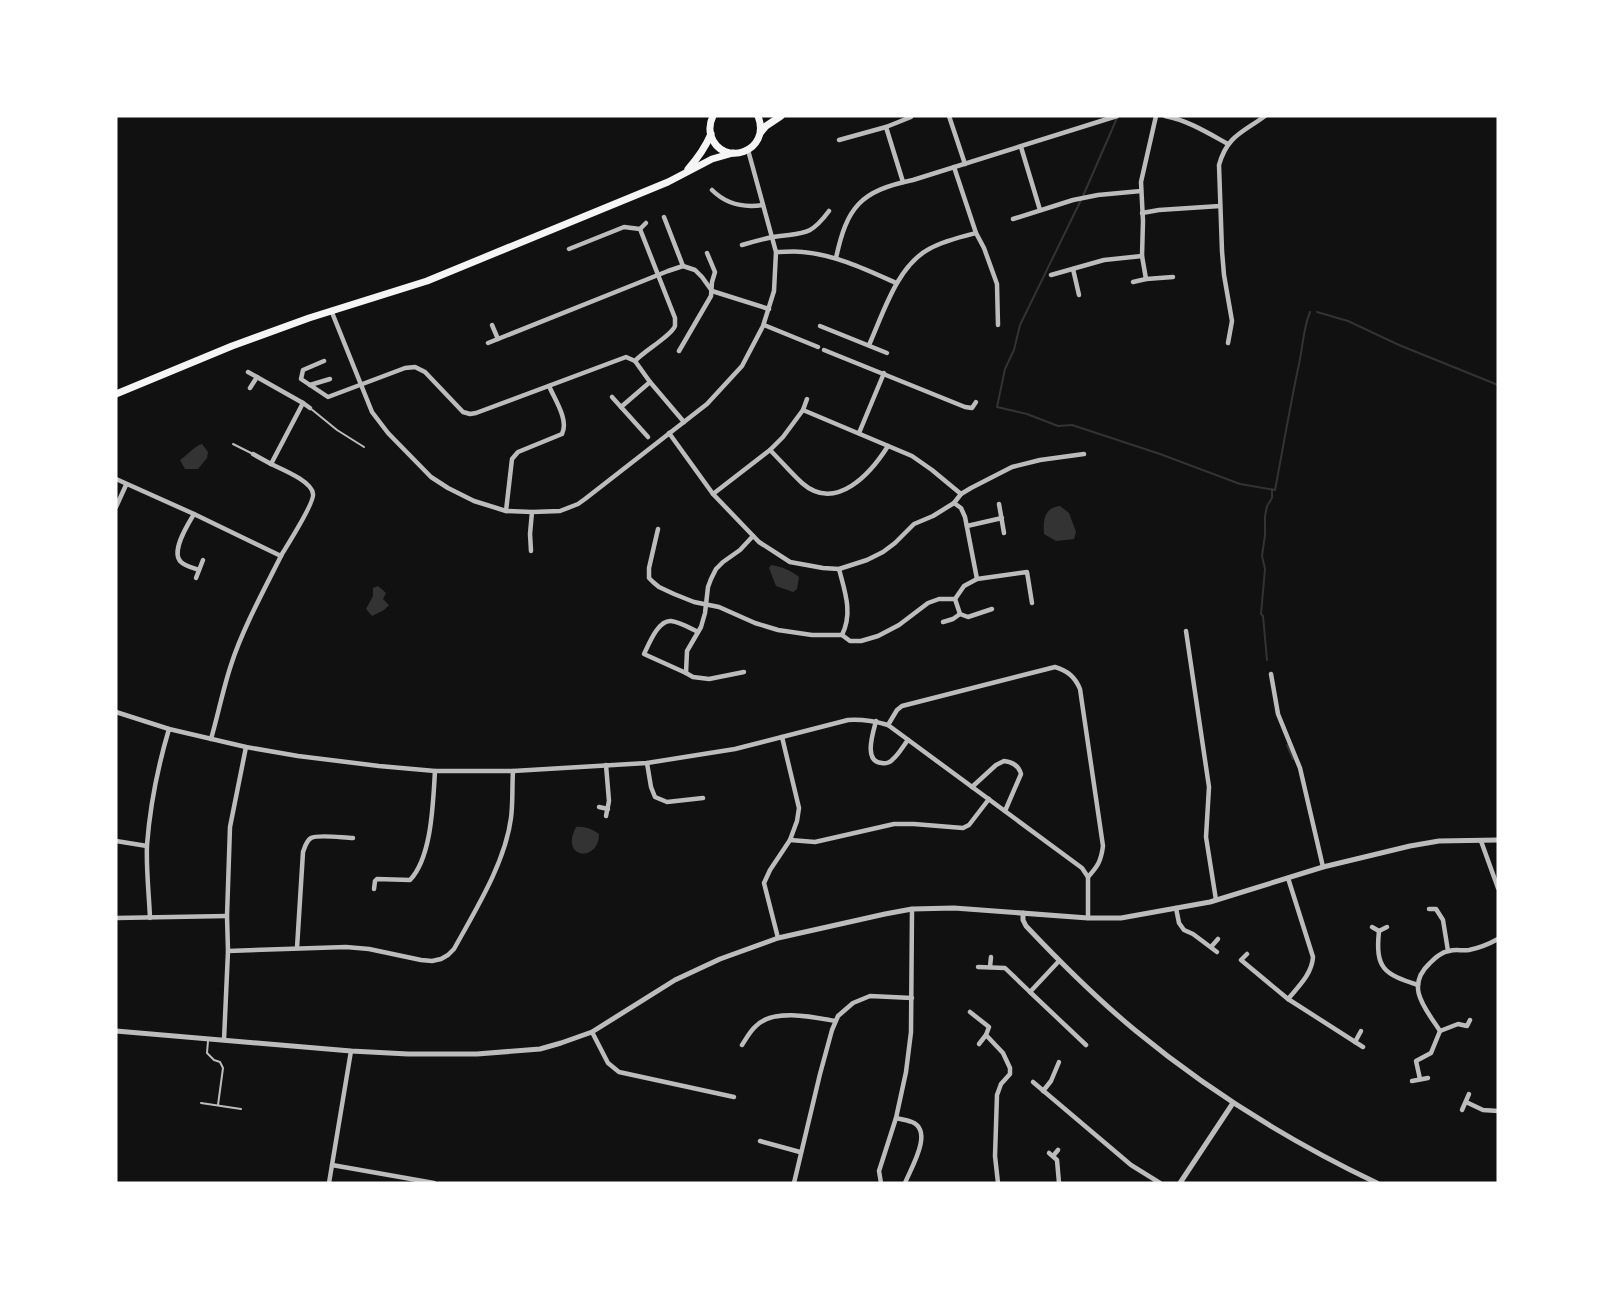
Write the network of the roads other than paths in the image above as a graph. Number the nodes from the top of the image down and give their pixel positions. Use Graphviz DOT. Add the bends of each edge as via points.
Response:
graph roads {
  1 [pos="713,116"];
  2 [pos="758,116"];
  3 [pos="781,116"];
  4 [pos="949,116"];
  5 [pos="1097,116"];
  6 [pos="1117,116"];
  7 [pos="1156,116"];
  8 [pos="1165,116"];
  9 [pos="1265,116"];
  10 [pos="911,117"];
  11 [pos="1173,117"];
  12 [pos="1099,122"];
  13 [pos="886,127"];
  14 [pos="761,132"];
  15 [pos="711,134"];
  16 [pos="839,140"];
  17 [pos="1228,144"];
  18 [pos="1021,146"];
  19 [pos="748,150"];
  20 [pos="734,154"];
  21 [pos="965,164"];
  22 [pos="954,167"];
  23 [pos="682,174"];
  24 [pos="902,182"];
  25 [pos="712,190"];
  26 [pos="1141,191"];
  27 [pos="763,205"];
  28 [pos="1220,206"];
  29 [pos="1040,210"];
  30 [pos="829,211"];
  31 [pos="1142,213"];
  32 [pos="664,217"];
  33 [pos="1013,219"];
  34 [pos="646,223"];
  35 [pos="640,229"];
  36 [pos="976,233"];
  37 [pos="773,237"];
  38 [pos="742,245"];
  39 [pos="569,249"];
  40 [pos="776,252"];
  41 [pos="708,253"];
  42 [pos="1142,256"];
  43 [pos="836,258"];
  44 [pos="683,266"];
  45 [pos="1072,269"];
  46 [pos="659,274"];
  47 [pos="1051,275"];
  48 [pos="1174,277"];
  49 [pos="1146,279"];
  50 [pos="1133,282"];
  51 [pos="896,283"];
  52 [pos="712,291"];
  53 [pos="1079,294"];
  54 [pos="769,308"];
  55 [pos="332,310"];
  56 [pos="492,325"];
  57 [pos="764,325"];
  58 [pos="998,325"];
  59 [pos="820,326"];
  60 [pos="498,339"];
  61 [pos="488,343"];
  62 [pos="1228,343"];
  63 [pos="869,345"];
  64 [pos="818,347"];
  65 [pos="824,350"];
  66 [pos="679,351"];
  67 [pos="887,352"];
  68 [pos="324,361"];
  69 [pos="635,361"];
  70 [pos="248,372"];
  71 [pos="884,374"];
  72 [pos="257,377"];
  73 [pos="330,379"];
  74 [pos="650,382"];
  75 [pos="362,384"];
  76 [pos="310,385"];
  77 [pos="549,386"];
  78 [pos="250,388"];
  79 [pos="116,394"];
  80 [pos="612,397"];
  81 [pos="807,399"];
  82 [pos="976,402"];
  83 [pos="303,403"];
  84 [pos="621,407"];
  85 [pos="310,408"];
  86 [pos="803,410"];
  87 [pos="684,422"];
  88 [pos="859,433"];
  89 [pos="669,434"];
  90 [pos="648,436"];
  91 [pos="233,444"];
  92 [pos="888,446"];
  93 [pos="364,447"];
  94 [pos="770,450"];
  95 [pos="253,454"];
  96 [pos="1084,454"];
  97 [pos="271,464"];
  98 [pos="116,480"];
  99 [pos="126,485"];
  100 [pos="712,494"];
  101 [pos="961,494"];
  102 [pos="954,503"];
  103 [pos="999,504"];
  104 [pos="116,507"];
  105 [pos="506,510"];
  106 [pos="532,512"];
  107 [pos="194,514"];
  108 [pos="1002,518"];
  109 [pos="967,526"];
  110 [pos="658,529"];
  111 [pos="1004,533"];
  112 [pos="753,536"];
  113 [pos="531,551"];
  114 [pos="282,556"];
  115 [pos="203,560"];
  116 [pos="840,569"];
  117 [pos="199,570"];
  118 [pos="196,578"];
  119 [pos="977,579"];
  120 [pos="956,599"];
  121 [pos="706,603"];
  122 [pos="1032,603"];
  123 [pos="992,609"];
  124 [pos="960,614"];
  125 [pos="943,622"];
  126 [pos="1186,631"];
  127 [pos="698,632"];
  128 [pos="842,636"];
  129 [pos="686,672"];
  130 [pos="744,672"];
  131 [pos="1272,674"];
  132 [pos="116,712"];
  133 [pos="876,722"];
  134 [pos="888,725"];
  135 [pos="169,729"];
  136 [pos="782,737"];
  137 [pos="211,739"];
  138 [pos="908,740"];
  139 [pos="246,747"];
  140 [pos="647,763"];
  141 [pos="606,765"];
  142 [pos="435,771"];
  143 [pos="513,771"];
  144 [pos="972,787"];
  145 [pos="703,798"];
  146 [pos="989,799"];
  147 [pos="599,807"];
  148 [pos="608,809"];
  149 [pos="1005,811"];
  150 [pos="606,816"];
  151 [pos="353,838"];
  152 [pos="790,840"];
  153 [pos="1498,840"];
  154 [pos="116,841"];
  155 [pos="1481,841"];
  156 [pos="147,846"];
  157 [pos="1323,867"];
  158 [pos="1088,877"];
  159 [pos="1288,878"];
  160 [pos="374,888"];
  161 [pos="1498,888"];
  162 [pos="1216,900"];
  163 [pos="1440,904"];
  164 [pos="1176,908"];
  165 [pos="912,909"];
  166 [pos="1429,909"];
  167 [pos="1436,909"];
  168 [pos="1023,914"];
  169 [pos="227,916"];
  170 [pos="116,918"];
  171 [pos="150,918"];
  172 [pos="1088,918"];
  173 [pos="1372,927"];
  174 [pos="1387,927"];
  175 [pos="1379,931"];
  176 [pos="778,938"];
  177 [pos="1218,939"];
  178 [pos="1498,940"];
  179 [pos="1211,947"];
  180 [pos="297,948"];
  181 [pos="228,951"];
  182 [pos="1448,951"];
  183 [pos="1217,952"];
  184 [pos="1246,954"];
  185 [pos="991,956"];
  186 [pos="1059,961"];
  187 [pos="978,967"];
  188 [pos="990,967"];
  189 [pos="1418,985"];
  190 [pos="1030,992"];
  191 [pos="912,998"];
  192 [pos="1288,999"];
  193 [pos="970,1012"];
  194 [pos="1470,1020"];
  195 [pos="835,1021"];
  196 [pos="1467,1026"];
  197 [pos="116,1031"];
  198 [pos="1361,1031"];
  199 [pos="1440,1031"];
  200 [pos="592,1032"];
  201 [pos="1466,1034"];
  202 [pos="986,1035"];
  203 [pos="208,1039"];
  204 [pos="224,1040"];
  205 [pos="1355,1042"];
  206 [pos="978,1044"];
  207 [pos="742,1045"];
  208 [pos="1086,1045"];
  209 [pos="1363,1047"];
  210 [pos="351,1051"];
  211 [pos="1059,1062"];
  212 [pos="1428,1078"];
  213 [pos="1420,1079"];
  214 [pos="1412,1081"];
  215 [pos="1033,1082"];
  216 [pos="1043,1091"];
  217 [pos="1469,1094"];
  218 [pos="734,1097"];
  219 [pos="1466,1102"];
  220 [pos="201,1104"];
  221 [pos="1233,1104"];
  222 [pos="218,1105"];
  223 [pos="241,1108"];
  224 [pos="1462,1110"];
  225 [pos="1498,1111"];
  226 [pos="896,1118"];
  227 [pos="760,1141"];
  228 [pos="1058,1150"];
  229 [pos="800,1152"];
  230 [pos="332,1166"];
  231 [pos="328,1183"];
  232 [pos="434,1183"];
  233 [pos="794,1183"];
  234 [pos="881,1183"];
  235 [pos="905,1183"];
  236 [pos="998,1183"];
  237 [pos="1059,1183"];
  238 [pos="1160,1183"];
  239 [pos="1180,1183"];
  240 [pos="1377,1183"];
  1 -- 15 [label="highway"];
  2 -- 14 [label="highway"];
  3 -- 14 [label="highway"];
  4 -- 21 [label="street"];
  5 -- 12 [label="street"];
  6 -- 12 [label="street"];
  7 -- 26 [label="street"];
  8 -- 11 [label="street"];
  9 -- 17 [label="street"];
  10 -- 13 [label="street"];
  11 -- 17 [label="street"];
  12 -- 18 [label="street"];
  13 -- 16 [label="street"];
  13 -- 24 [label="street"];
  14 -- 19 [label="highway" via="754,146"];
  15 -- 20 [label="highway" via="719,147"];
  15 -- 23 [label="highway" via="704,150"];
  17 -- 28 [label="street" via="1219,165"];
  18 -- 21 [label="street"];
  18 -- 29 [label="street"];
  19 -- 20 [label="highway"];
  19 -- 27 [label="street"];
  20 -- 23 [label="highway" via="712,159"];
  21 -- 22 [label="street"];
  22 -- 24 [label="street"];
  22 -- 36 [label="street"];
  23 -- 55 [label="highway" via="427,281"];
  24 -- 43 [label="street" via="869,194 860,202 845,225"];
  25 -- 27 [label="street" via="734,204"];
  26 -- 29 [label="street" via="1098,195"];
  26 -- 31 [label="street"];
  27 -- 37 [label="street"];
  28 -- 31 [label="street"];
  28 -- 62 [label="street" via="1224,276 1232,321"];
  29 -- 33 [label="street"];
  30 -- 37 [label="street" via="810,231"];
  31 -- 42 [label="street"];
  32 -- 44 [label="street"];
  34 -- 35 [label="street"];
  35 -- 39 [label="street" via="624,227"];
  35 -- 46 [label="street"];
  36 -- 51 [label="street" via="928,249"];
  36 -- 58 [label="street" via="997,284"];
  37 -- 38 [label="street"];
  37 -- 40 [label="street"];
  40 -- 43 [label="street" via="804,252"];
  40 -- 54 [label="street" via="774,291"];
  41 -- 52 [label="street" via="716,272"];
  42 -- 45 [label="street" via="1104,260"];
  42 -- 49 [label="street"];
  43 -- 51 [label="street"];
  44 -- 46 [label="street"];
  44 -- 52 [label="street" via="695,270"];
  45 -- 47 [label="street"];
  45 -- 53 [label="street"];
  46 -- 60 [label="street"];
  46 -- 69 [label="street" via="675,325 670,333"];
  48 -- 49 [label="street"];
  49 -- 50 [label="street"];
  51 -- 63 [label="street"];
  52 -- 54 [label="street"];
  52 -- 66 [label="street"];
  54 -- 57 [label="street"];
  55 -- 75 [label="street"];
  55 -- 79 [label="highway" via="232,346"];
  56 -- 60 [label="street"];
  57 -- 64 [label="street"];
  57 -- 87 [label="street" via="742,366 707,404"];
  59 -- 63 [label="street"];
  60 -- 61 [label="street"];
  63 -- 67 [label="street"];
  65 -- 71 [label="street"];
  68 -- 76 [label="street" via="303,370 300,379"];
  69 -- 74 [label="street"];
  69 -- 77 [label="street" via="621,358"];
  70 -- 72 [label="street"];
  71 -- 82 [label="street" via="965,407 972,408"];
  71 -- 88 [label="street"];
  72 -- 78 [label="street"];
  72 -- 83 [label="street"];
  73 -- 76 [label="street"];
  74 -- 84 [label="street"];
  74 -- 87 [label="street"];
  75 -- 76 [label="street" via="328,397"];
  75 -- 77 [label="street" via="415,367 425,372 463,412 470,414"];
  75 -- 105 [label="street" via="372,412 431,477 474,501"];
  77 -- 105 [label="street" via="565,428 562,434 518,452 512,459"];
  80 -- 84 [label="street"];
  81 -- 86 [label="street"];
  83 -- 85 [label="street"];
  83 -- 97 [label="street"];
  84 -- 90 [label="street"];
  85 -- 93 [label="lane"];
  86 -- 88 [label="street"];
  86 -- 94 [label="street"];
  87 -- 89 [label="street"];
  88 -- 92 [label="street"];
  89 -- 100 [label="street"];
  89 -- 106 [label="street" via="578,504 560,511"];
  91 -- 95 [label="lane"];
  92 -- 94 [label="street" via="860,480 844,492 831,493 812,490 803,484"];
  92 -- 101 [label="street" via="912,456"];
  94 -- 100 [label="street"];
  95 -- 97 [label="street"];
  96 -- 101 [label="street" via="1012,467"];
  97 -- 114 [label="street" via="302,480 314,496"];
  98 -- 99 [label="street"];
  99 -- 104 [label="street"];
  99 -- 107 [label="street"];
  100 -- 112 [label="street"];
  101 -- 102 [label="street"];
  102 -- 109 [label="street" via="961,508"];
  102 -- 116 [label="street" via="914,524 883,552"];
  103 -- 108 [label="street"];
  105 -- 106 [label="street"];
  106 -- 113 [label="street"];
  107 -- 114 [label="street"];
  107 -- 117 [label="street" via="177,548 177,557"];
  108 -- 109 [label="street"];
  108 -- 111 [label="street"];
  109 -- 119 [label="street"];
  110 -- 121 [label="street" via="649,578 658,587 694,602"];
  112 -- 116 [label="street" via="790,562"];
  112 -- 121 [label="street" via="716,569"];
  114 -- 137 [label="street" via="237,648"];
  115 -- 117 [label="street"];
  116 -- 128 [label="street" via="848,614"];
  117 -- 118 [label="street"];
  119 -- 120 [label="street" via="964,586"];
  119 -- 122 [label="street" via="1027,572"];
  120 -- 124 [label="street"];
  120 -- 128 [label="street" via="928,603 878,636 861,641 850,641"];
  121 -- 127 [label="street"];
  121 -- 128 [label="street" via="778,630"];
  123 -- 124 [label="street" via="968,617"];
  124 -- 125 [label="street"];
  126 -- 162 [label="street" via="1209,787 1206,837"];
  127 -- 129 [label="street" via="688,652"];
  127 -- 129 [label="street" via="666,621 660,625 644,654"];
  129 -- 130 [label="street" via="694,677 709,678"];
  131 -- 157 [label="street" via="1278,714 1300,768"];
  132 -- 135 [label="street"];
  133 -- 134 [label="street"];
  133 -- 136 [label="street" via="848,720"];
  133 -- 138 [label="street" via="871,751 877,762 884,764 893,760"];
  134 -- 138 [label="street"];
  134 -- 158 [label="street" via="902,706 1055,667 1071,674 1080,689 1103,846 1101,859"];
  135 -- 137 [label="street"];
  135 -- 156 [label="street" via="159,767"];
  136 -- 140 [label="street" via="735,749"];
  136 -- 152 [label="street" via="799,808"];
  137 -- 139 [label="street"];
  138 -- 144 [label="street"];
  139 -- 142 [label="street"];
  139 -- 169 [label="street" via="230,827"];
  140 -- 141 [label="street"];
  140 -- 145 [label="street" via="655,797 667,802"];
  141 -- 143 [label="street"];
  141 -- 148 [label="street"];
  142 -- 143 [label="street"];
  142 -- 160 [label="street" via="431,822 416,873 410,880 377,879"];
  143 -- 180 [label="street" via="512,816 497,865 448,955 441,959 421,960 369,949"];
  144 -- 146 [label="street"];
  144 -- 149 [label="street" via="996,765 1004,761 1014,764 1021,774"];
  146 -- 149 [label="street"];
  146 -- 152 [label="street" via="963,828 894,824 815,842"];
  147 -- 148 [label="street"];
  148 -- 150 [label="street"];
  149 -- 158 [label="street" via="1082,868"];
  151 -- 180 [label="street" via="316,836 305,846"];
  152 -- 176 [label="street" via="764,883"];
  153 -- 155 [label="street"];
  154 -- 156 [label="street"];
  155 -- 157 [label="street" via="1439,841"];
  155 -- 161 [label="street"];
  156 -- 171 [label="street"];
  157 -- 159 [label="street"];
  158 -- 172 [label="street"];
  159 -- 162 [label="street"];
  159 -- 192 [label="street" via="1312,964"];
  162 -- 164 [label="street"];
  163 -- 167 [label="street"];
  164 -- 172 [label="street" via="1120,918"];
  164 -- 179 [label="street" via="1184,930"];
  165 -- 168 [label="street" via="954,908"];
  165 -- 176 [label="street"];
  165 -- 191 [label="street"];
  166 -- 167 [label="street"];
  167 -- 182 [label="street" via="1443,920"];
  168 -- 172 [label="street"];
  168 -- 186 [label="street" via="1026,926"];
  169 -- 171 [label="street"];
  169 -- 181 [label="street"];
  170 -- 171 [label="street"];
  173 -- 175 [label="street"];
  174 -- 175 [label="street"];
  175 -- 189 [label="street" via="1381,965 1396,978"];
  176 -- 200 [label="street" via="675,980"];
  177 -- 179 [label="street"];
  178 -- 182 [label="street" via="1469,950"];
  179 -- 183 [label="street"];
  180 -- 181 [label="street"];
  181 -- 204 [label="street"];
  182 -- 189 [label="street" via="1427,966"];
  184 -- 192 [label="street" via="1240,960"];
  185 -- 188 [label="street"];
  186 -- 190 [label="street"];
  186 -- 221 [label="street" via="1136,1031"];
  187 -- 188 [label="street"];
  188 -- 190 [label="street" via="1005,968"];
  189 -- 199 [label="street" via="1421,1002"];
  190 -- 208 [label="street"];
  191 -- 195 [label="street" via="870,996 846,1009"];
  191 -- 226 [label="street" via="906,1072"];
  192 -- 205 [label="street"];
  193 -- 202 [label="street" via="989,1027"];
  194 -- 196 [label="street"];
  195 -- 207 [label="street" via="804,1015 765,1019"];
  195 -- 229 [label="street"];
  196 -- 199 [label="street" via="1458,1024"];
  196 -- 201 [label="street"];
  197 -- 203 [label="street"];
  198 -- 205 [label="street"];
  199 -- 213 [label="street" via="1431,1053 1414,1061"];
  200 -- 210 [label="street" via="562,1043 519,1052 408,1054"];
  200 -- 218 [label="street" via="608,1063 619,1072"];
  202 -- 206 [label="street"];
  202 -- 236 [label="street" via="1003,1053 1010,1068 1010,1074 997,1095 995,1156"];
  203 -- 204 [label="street"];
  203 -- 222 [label="lane" via="207,1053 223,1068"];
  204 -- 210 [label="street"];
  205 -- 209 [label="street"];
  210 -- 230 [label="street"];
  211 -- 216 [label="street"];
  212 -- 213 [label="street"];
  213 -- 214 [label="street"];
  215 -- 216 [label="street"];
  216 -- 238 [label="street" via="1131,1164"];
  217 -- 219 [label="street"];
  219 -- 224 [label="street"];
  219 -- 225 [label="street" via="1483,1110"];
  220 -- 222 [label="lane"];
  221 -- 239 [label="street"];
  221 -- 240 [label="street"];
  222 -- 223 [label="lane"];
  226 -- 234 [label="street" via="879,1171"];
  226 -- 235 [label="street" via="912,1122 922,1134 922,1142"];
  227 -- 229 [label="street"];
  228 -- 237 [label="street" via="1051,1155 1057,1160"];
  229 -- 233 [label="street"];
  230 -- 231 [label="street"];
  230 -- 232 [label="street"];
}
